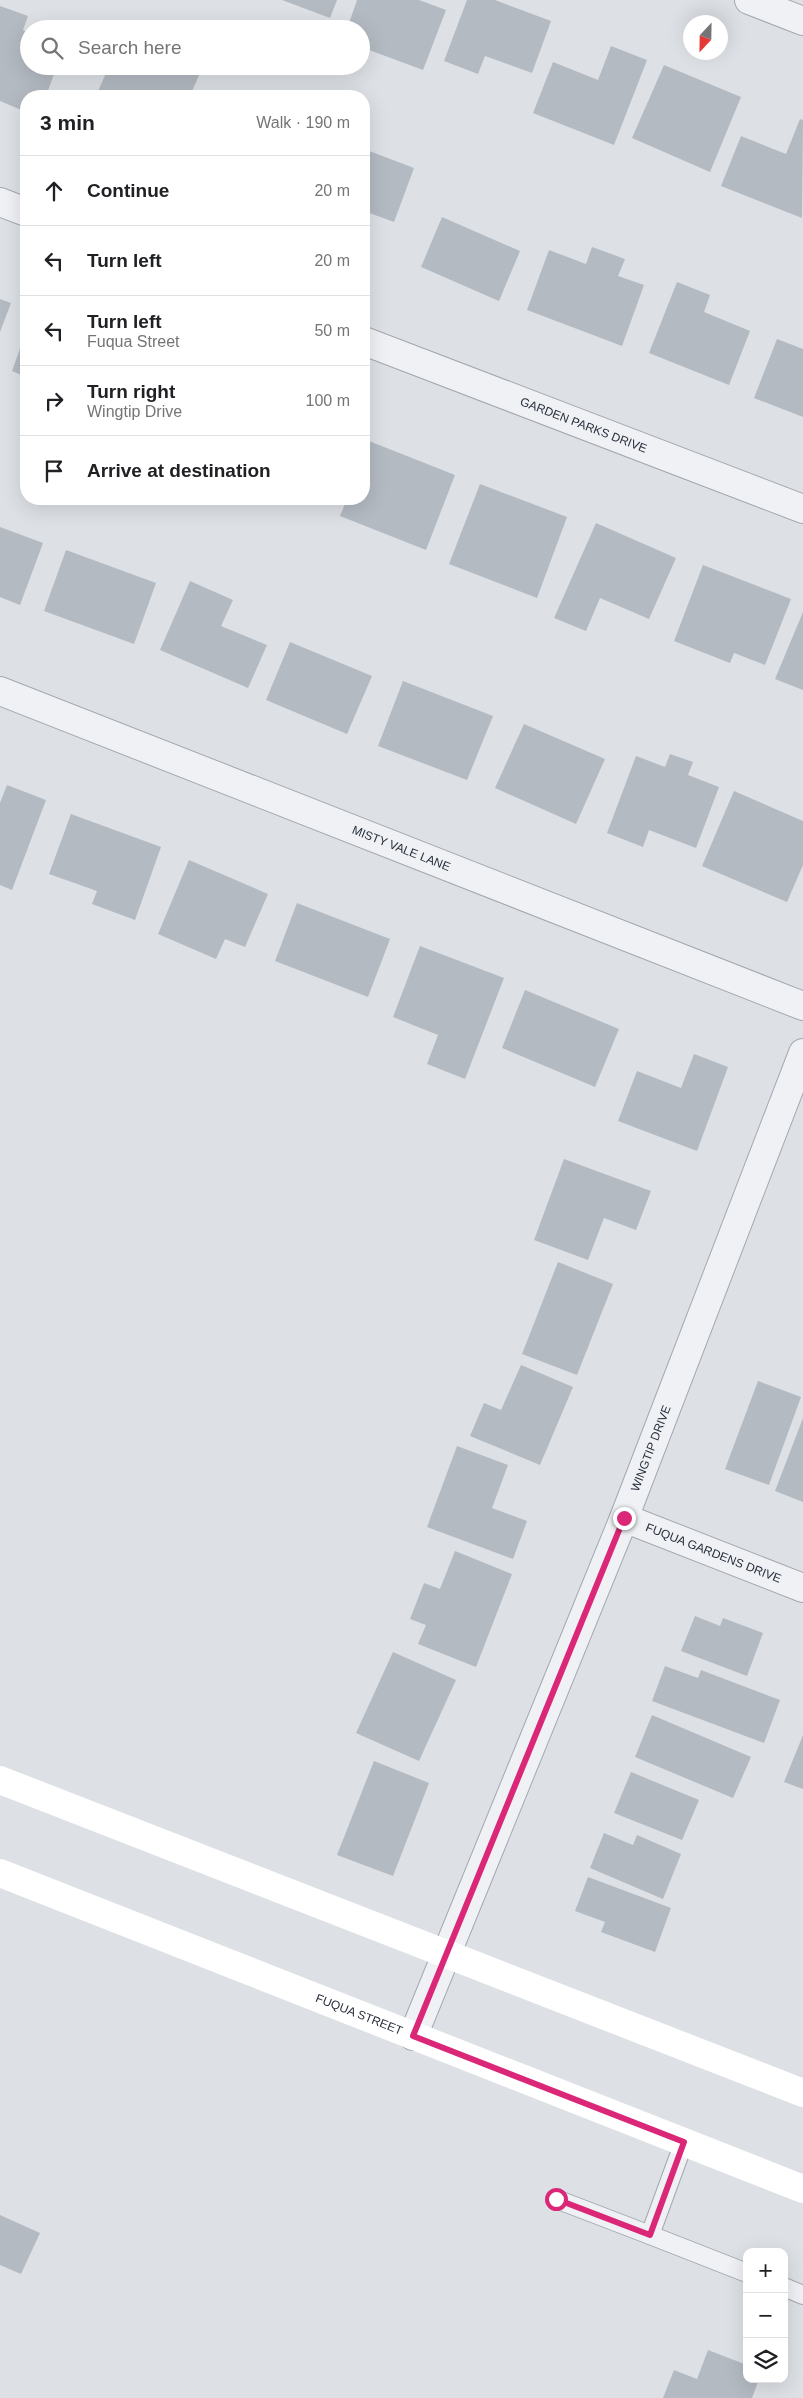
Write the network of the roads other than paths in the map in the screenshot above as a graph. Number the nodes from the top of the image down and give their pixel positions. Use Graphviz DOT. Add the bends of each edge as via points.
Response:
graph roads {
  1 [pos="749,0"];
  2 [pos="803,21"];
  3 [pos="0,202"];
  4 [pos="20,210"];
  5 [pos="370,343"];
  6 [pos="803,509"];
  7 [pos="0,692"];
  8 [pos="803,1006"];
  9 [pos="803,1053"];
  10 [pos="624,1518"];
  11 [pos="803,1588"];
  12 [pos="0,1780"];
  13 [pos="0,1873"];
  14 [pos="446,1954"];
  15 [pos="413,2036"];
  16 [pos="803,2093"];
  17 [pos="684,2142"];
  18 [pos="803,2189"];
  19 [pos="556,2199"];
  20 [pos="650,2235"];
  21 [pos="743,2271"];
  22 [pos="788,2289"];
  23 [pos="803,2295"];
  1 -- 2 [label="street"];
  3 -- 4 [label="street"];
  5 -- 6 [label="street, GARDEN PARKS DRIVE"];
  7 -- 8 [label="street, MISTY VALE LANE"];
  9 -- 10 [label="street, WINGTIP DRIVE"];
  10 -- 11 [label="street, FUQUA GARDENS DRIVE"];
  10 -- 14 [label="street, WINGTIP DRIVE"];
  12 -- 14 [label="main road"];
  13 -- 15 [label="main road, FUQUA STREET"];
  14 -- 15 [label="street, WINGTIP DRIVE"];
  14 -- 16 [label="main road"];
  15 -- 17 [label="main road, FUQUA STREET"];
  17 -- 18 [label="main road, FUQUA STREET"];
  17 -- 20 [label="lane"];
  19 -- 20 [label="lane"];
  20 -- 21 [label="lane"];
  22 -- 23 [label="lane"];
}
